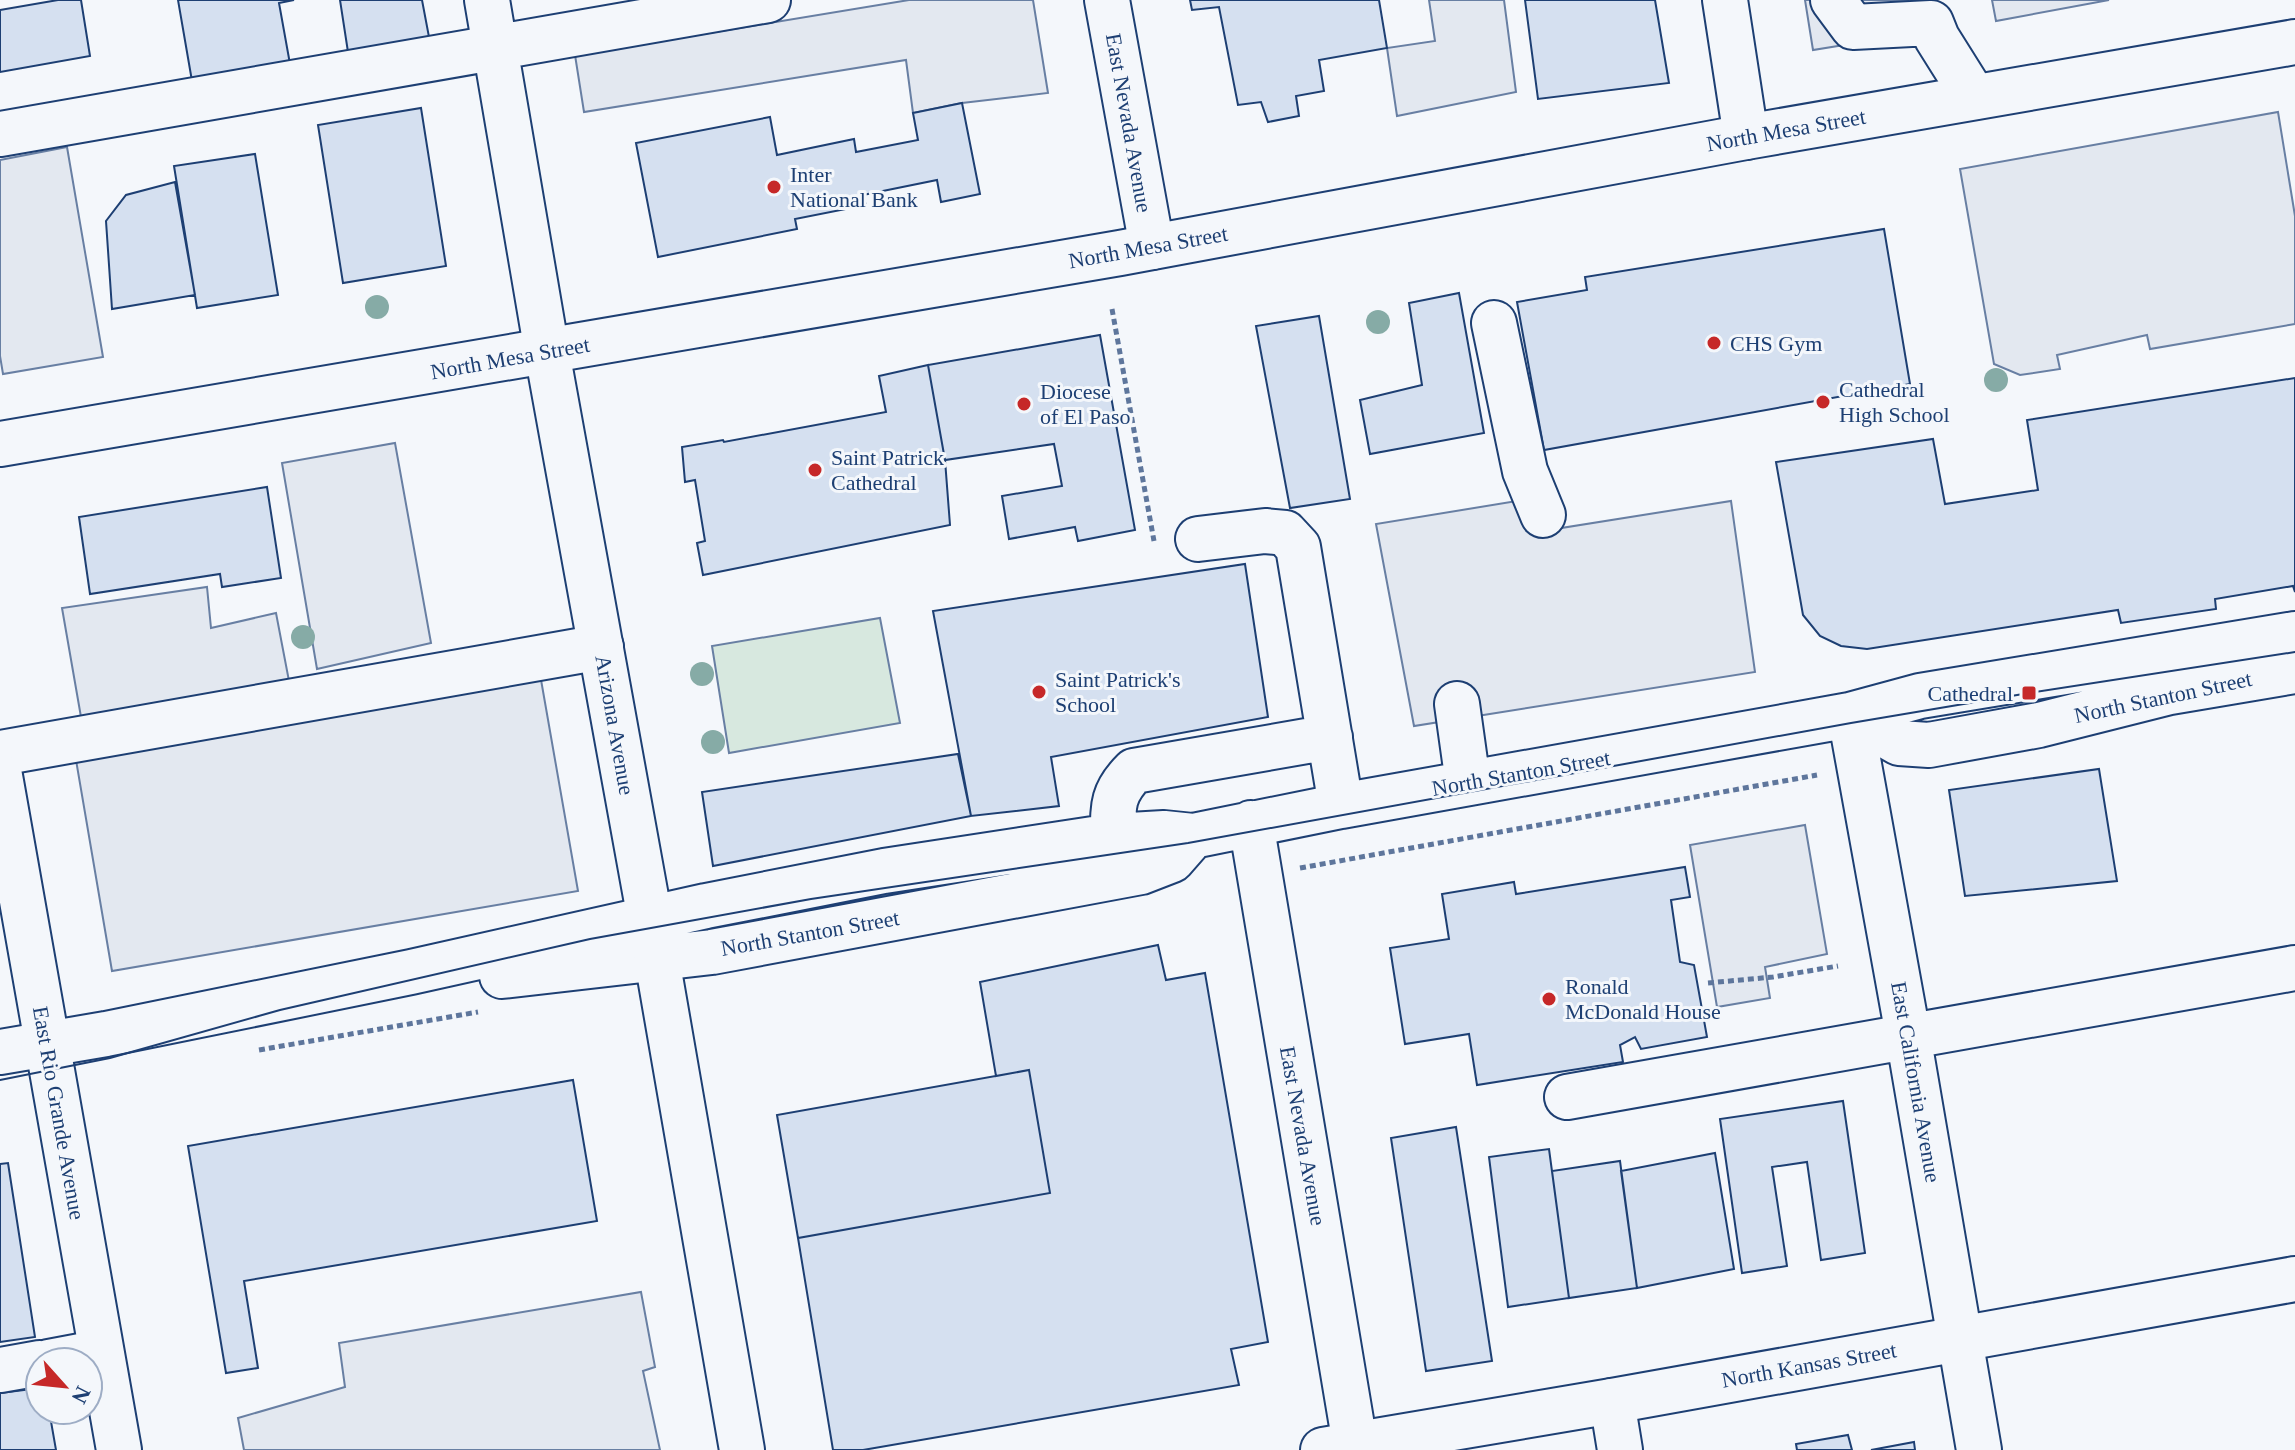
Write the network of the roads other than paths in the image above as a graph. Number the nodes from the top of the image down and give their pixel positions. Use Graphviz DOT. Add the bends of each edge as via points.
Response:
graph roads {
  1 [pos="487,0"];
  2 [pos="768,0"];
  3 [pos="1107,0"];
  4 [pos="1725,0"];
  5 [pos="1833,0"];
  6 [pos="2295,42"];
  7 [pos="495,46"];
  8 [pos="1974,97"];
  9 [pos="0,134"];
  10 [pos="1746,137"];
  11 [pos="1152,247"];
  12 [pos="1494,323"];
  13 [pos="547,352"];
  14 [pos="0,444"];
  15 [pos="1543,515"];
  16 [pos="1198,539"];
  17 [pos="2295,634"];
  18 [pos="601,647"];
  19 [pos="2295,671"];
  20 [pos="1457,704"];
  21 [pos="1850,715"];
  22 [pos="1330,737"];
  23 [pos="0,753"];
  24 [pos="0,776"];
  25 [pos="1468,783"];
  26 [pos="1341,806"];
  27 [pos="1251,823"];
  28 [pos="1113,836"];
  29 [pos="1193,836"];
  30 [pos="653,939"];
  31 [pos="2295,968"];
  32 [pos="1908,1035"];
  33 [pos="48,1043"];
  34 [pos="0,1052"];
  35 [pos="1567,1097"];
  36 [pos="2295,1279"];
  37 [pos="1960,1338"];
  38 [pos="100,1346"];
  39 [pos="24,1366"];
  40 [pos="104,1368"];
  41 [pos="0,1370"];
  42 [pos="1612,1401"];
  43 [pos="1345,1448"];
  44 [pos="119,1450"];
  45 [pos="742,1450"];
  46 [pos="1620,1450"];
  47 [pos="1979,1450"];
  1 -- 7 [label="street, Arizona Avenue"];
  2 -- 7 [label="street"];
  3 -- 11 [label="street, East Nevada Avenue"];
  4 -- 10 [label="street"];
  5 -- 8 [label="street" via="1853,27 1931,23"];
  6 -- 8 [label="street, North Mesa Street"];
  7 -- 9 [label="street"];
  7 -- 13 [label="street, Arizona Avenue"];
  8 -- 10 [label="street, North Mesa Street"];
  10 -- 11 [label="street, North Mesa Street"];
  11 -- 13 [label="street, North Mesa Street"];
  12 -- 15 [label="street" via="1525,471"];
  13 -- 14 [label="street, North Mesa Street"];
  13 -- 18 [label="street, Arizona Avenue"];
  16 -- 22 [label="street" via="1265,531 1285,533 1298,547"];
  17 -- 21 [label="street, North Stanton Street" via="1920,696"];
  18 -- 23 [label="street"];
  18 -- 30 [label="street, Arizona Avenue"];
  19 -- 21 [label="street, North Stanton Street" via="2170,692 2039,725 1929,745 1899,743"];
  20 -- 25 [label="street"];
  21 -- 25 [label="street, North Stanton Street"];
  21 -- 32 [label="street, East California Avenue"];
  22 -- 26 [label="street"];
  22 -- 28 [label="street" via="1134,771 1118,788"];
  24 -- 33 [label="street, East Rio Grande Avenue"];
  25 -- 26 [label="street, North Stanton Street"];
  26 -- 27 [label="street, North Stanton Street"];
  27 -- 29 [label="street, North Stanton Street"];
  27 -- 43 [label="street, East Nevada Avenue"];
  28 -- 29 [label="street, North Stanton Street"];
  28 -- 30 [label="street, North Stanton Street" via="884,871"];
  29 -- 30 [label="street, North Stanton Street" via="1172,860 1141,872 727,949"];
  30 -- 33 [label="street, North Stanton Street" via="463,980 411,972"];
  30 -- 45 [label="street, Arizona Avenue"];
  31 -- 32 [label="street"];
  32 -- 35 [label="street"];
  32 -- 37 [label="street, East California Avenue"];
  33 -- 34 [label="street, North Stanton Street"];
  33 -- 38 [label="street, East Rio Grande Avenue"];
  36 -- 37 [label="street, North Kansas Street"];
  37 -- 42 [label="street, North Kansas Street"];
  37 -- 47 [label="street, East California Avenue"];
  39 -- 41 [label="street"];
  40 -- 44 [label="street, East Rio Grande Avenue"];
  42 -- 43 [label="street, North Kansas Street"];
  42 -- 46 [label="street"];
}
